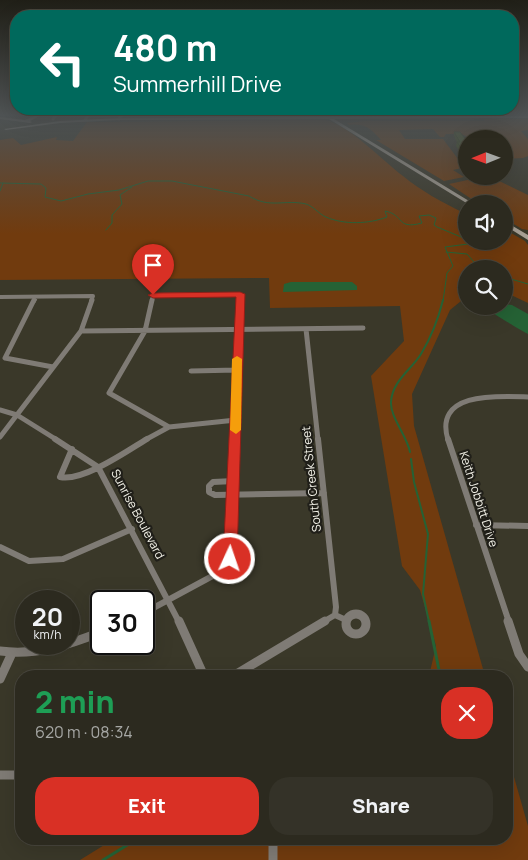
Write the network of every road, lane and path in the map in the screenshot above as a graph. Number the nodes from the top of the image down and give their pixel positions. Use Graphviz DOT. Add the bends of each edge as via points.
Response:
graph roads {
  1 [pos="391,154"];
  2 [pos="458,195"];
  3 [pos="513,229"];
  4 [pos="528,238"];
  5 [pos="0,297"];
  6 [pos="36,297"];
  7 [pos="363,328"];
  8 [pos="238,329"];
  9 [pos="306,329"];
  10 [pos="145,330"];
  11 [pos="81,331"];
  12 [pos="53,367"];
  13 [pos="237,370"];
  14 [pos="192,371"];
  15 [pos="528,398"];
  16 [pos="0,410"];
  17 [pos="17,414"];
  18 [pos="236,420"];
  19 [pos="170,427"];
  20 [pos="0,437"];
  21 [pos="72,450"];
  22 [pos="98,468"];
  23 [pos="234,481"];
  24 [pos="324,493"];
  25 [pos="233,495"];
  26 [pos="476,525"];
  27 [pos="528,526"];
  28 [pos="132,529"];
  29 [pos="0,547"];
  30 [pos="169,600"];
  31 [pos="155,607"];
  32 [pos="335,615"];
  33 [pos="346,620"];
  34 [pos="90,637"];
  35 [pos="0,651"];
  36 [pos="12,653"];
  37 [pos="528,667"];
  38 [pos="201,670"];
  39 [pos="243,670"];
  40 [pos="0,679"];
  41 [pos="15,774"];
  42 [pos="0,775"];
  43 [pos="273,845"];
  44 [pos="274,860"];
  1 -- 2 [label="main road"];
  3 -- 4 [label="main road"];
  5 -- 6 [label="street"];
  6 -- 11 [label="street" via="93,296"];
  6 -- 12 [label="street" via="5,358"];
  7 -- 9 [label="street"];
  8 -- 9 [label="street"];
  8 -- 10 [label="street"];
  8 -- 10 [label="street" via="240,294 153,295"];
  8 -- 13 [label="street"];
  9 -- 24 [label="street, South Creek Street"];
  10 -- 11 [label="street"];
  10 -- 19 [label="street" via="109,393"];
  11 -- 12 [label="street"];
  12 -- 17 [label="street"];
  13 -- 14 [label="street"];
  13 -- 18 [label="street"];
  15 -- 26 [label="street, Keith Jobbitt Drive" via="493,395 473,398 460,404 447,420 447,437"];
  16 -- 17 [label="street, Sunrise Boulevard"];
  17 -- 20 [label="street"];
  17 -- 21 [label="street, Sunrise Boulevard"];
  18 -- 19 [label="street"];
  18 -- 23 [label="street"];
  19 -- 22 [label="street"];
  21 -- 22 [label="street, Sunrise Boulevard"];
  21 -- 22 [label="street" via="60,477 69,479"];
  22 -- 28 [label="street, Sunrise Boulevard"];
  23 -- 25 [label="street"];
  23 -- 25 [label="street" via="213,482 208,489 212,494"];
  24 -- 25 [label="street"];
  24 -- 32 [label="street, South Creek Street"];
  25 -- 30 [label="street" via="231,566"];
  26 -- 27 [label="street"];
  26 -- 37 [label="street, Keith Jobbitt Drive" via="519,654"];
  28 -- 29 [label="street" via="63,559 29,561"];
  28 -- 30 [label="street, Sunrise Boulevard"];
  30 -- 31 [label="street"];
  30 -- 38 [label="street, Sunrise Boulevard"];
  32 -- 33 [label="street"];
  32 -- 39 [label="street"];
  34 -- 36 [label="street" via="62,648"];
  35 -- 36 [label="street"];
  36 -- 40 [label="street"];
  41 -- 42 [label="street"];
  43 -- 44 [label="street"];
}
